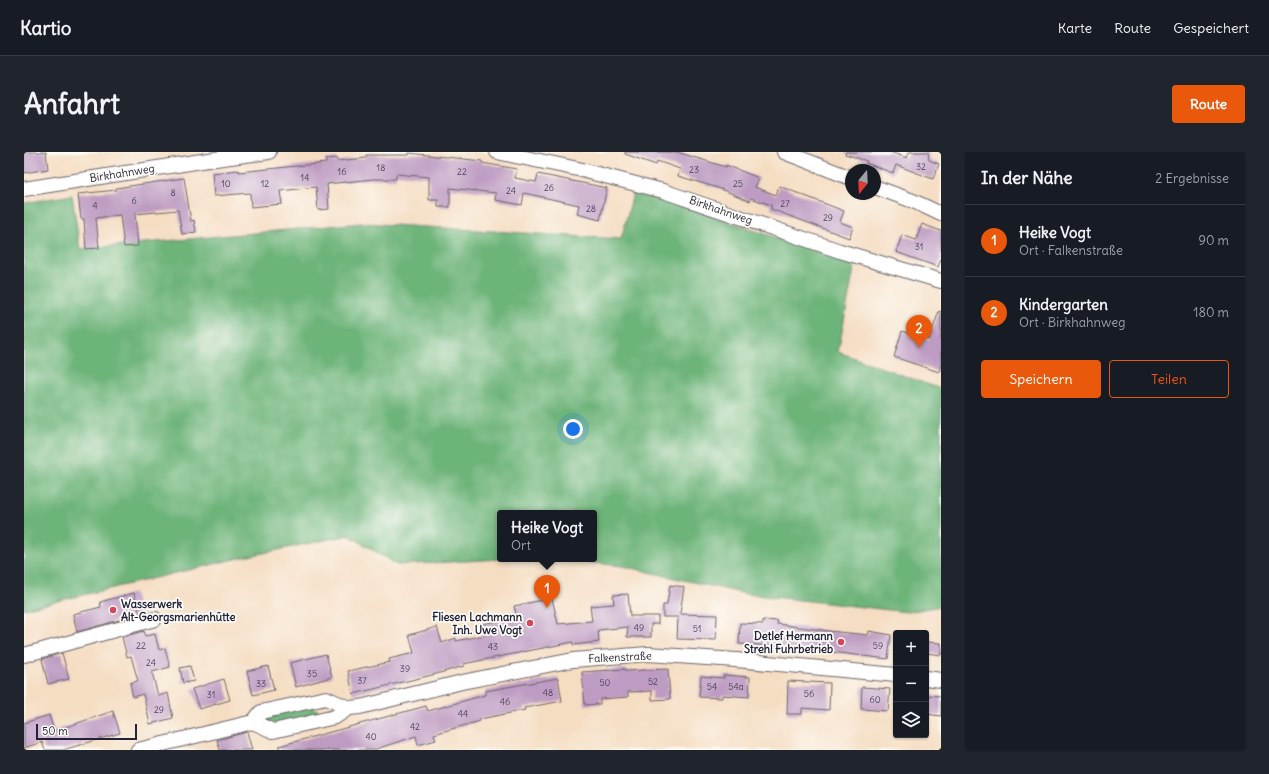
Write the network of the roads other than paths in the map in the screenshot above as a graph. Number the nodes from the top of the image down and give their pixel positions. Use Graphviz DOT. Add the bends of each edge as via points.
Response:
graph roads {
  1 [pos="269,152"];
  2 [pos="497,152"];
  3 [pos="784,152"];
  4 [pos="207,156"];
  5 [pos="845,176"];
  6 [pos="24,189"];
  7 [pos="881,189"];
  8 [pos="941,214"];
  9 [pos="941,281"];
  10 [pos="155,619"];
  11 [pos="24,656"];
  12 [pos="893,675"];
  13 [pos="929,678"];
  14 [pos="941,680"];
  15 [pos="348,708"];
  16 [pos="253,722"];
  17 [pos="138,750"];
  1 -- 4 [label="street, Birkhahnweg"];
  2 -- 9 [label="street, Birkhahnweg" via="663,191 840,251"];
  3 -- 5 [label="street"];
  4 -- 6 [label="street, Birkhahnweg"];
  7 -- 8 [label="street"];
  10 -- 11 [label="street"];
  12 -- 15 [label="street, Falkenstraße" via="648,654 573,660"];
  13 -- 14 [label="street"];
  15 -- 16 [label="street, Falkenstraße" via="336,717 272,731"];
  15 -- 16 [label="street" via="326,698 261,712"];
  16 -- 17 [label="street"];
}
